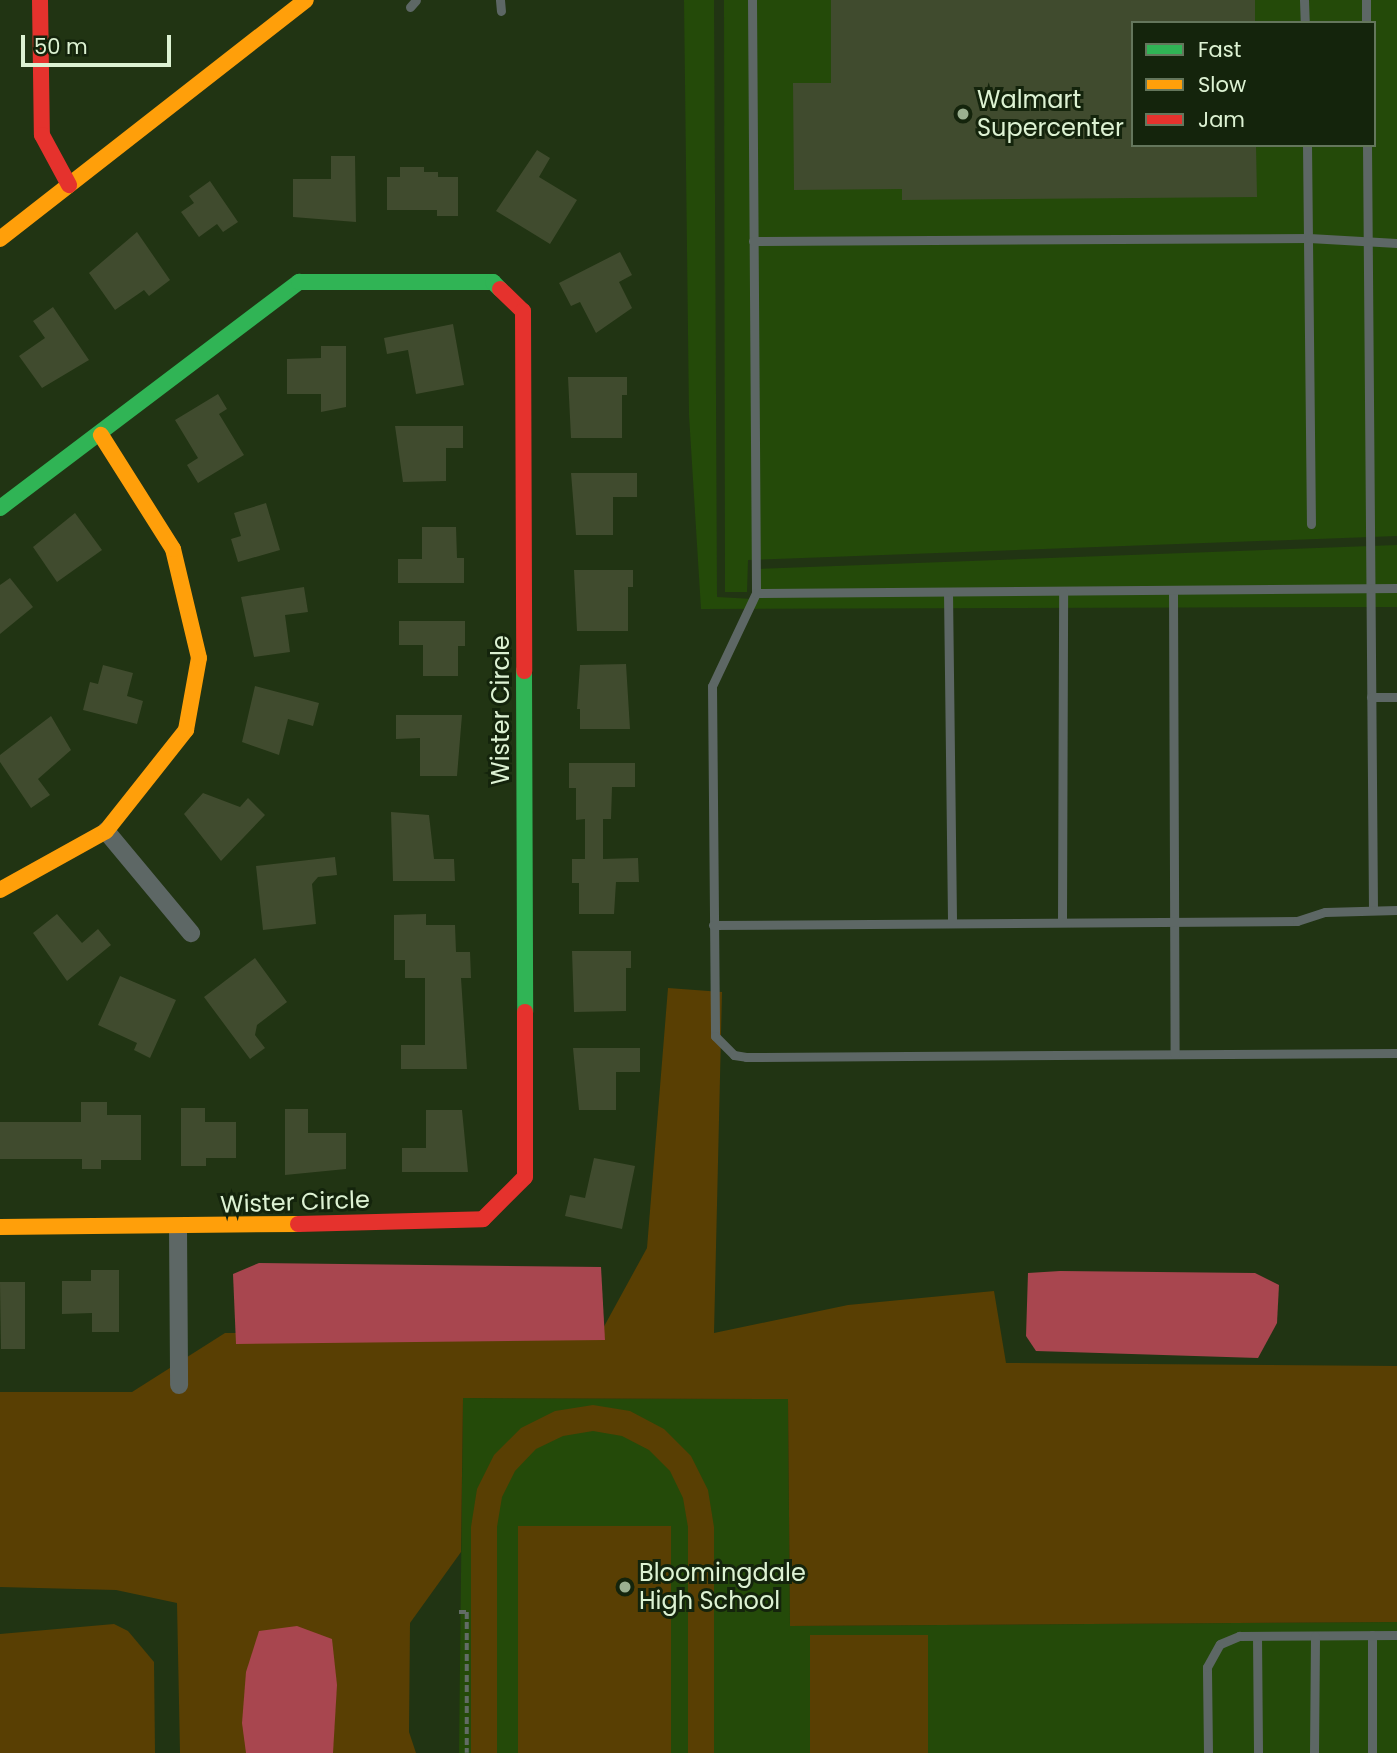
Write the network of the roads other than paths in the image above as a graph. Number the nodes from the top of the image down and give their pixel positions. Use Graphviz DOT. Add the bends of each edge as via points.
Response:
graph roads {
  1 [pos="40,0"];
  2 [pos="306,0"];
  3 [pos="500,0"];
  4 [pos="752,0"];
  5 [pos="1304,0"];
  6 [pos="1366,0"];
  7 [pos="501,11"];
  8 [pos="1305,21"];
  9 [pos="1366,21"];
  10 [pos="1307,147"];
  11 [pos="1367,147"];
  12 [pos="69,185"];
  13 [pos="1309,238"];
  14 [pos="0,239"];
  15 [pos="1368,239"];
  16 [pos="754,241"];
  17 [pos="1397,243"];
  18 [pos="101,435"];
  19 [pos="0,508"];
  20 [pos="1311,524"];
  21 [pos="1370,588"];
  22 [pos="1397,588"];
  23 [pos="1173,591"];
  24 [pos="948,592"];
  25 [pos="1063,592"];
  26 [pos="756,593"];
  27 [pos="1371,697"];
  28 [pos="1397,697"];
  29 [pos="106,831"];
  30 [pos="0,890"];
  31 [pos="1373,910"];
  32 [pos="1397,910"];
  33 [pos="1175,920"];
  34 [pos="1062,921"];
  35 [pos="952,922"];
  36 [pos="713,925"];
  37 [pos="191,933"];
  38 [pos="1397,1053"];
  39 [pos="1175,1054"];
  40 [pos="0,1227"];
  41 [pos="178,1228"];
  42 [pos="179,1385"];
  43 [pos="1372,1635"];
  44 [pos="1397,1635"];
  45 [pos="1257,1636"];
  46 [pos="1315,1636"];
  47 [pos="1208,1753"];
  48 [pos="1258,1753"];
  49 [pos="1314,1753"];
  50 [pos="1372,1753"];
  1 -- 12 [label="street" via="41,135"];
  2 -- 12 [label="street"];
  3 -- 7 [label="lane"];
  4 -- 16 [label="lane"];
  5 -- 8 [label="lane"];
  6 -- 9 [label="lane"];
  10 -- 13 [label="lane"];
  11 -- 15 [label="lane"];
  12 -- 14 [label="street"];
  13 -- 15 [label="lane"];
  13 -- 16 [label="lane"];
  13 -- 20 [label="lane"];
  15 -- 17 [label="lane"];
  15 -- 21 [label="lane"];
  16 -- 26 [label="lane"];
  18 -- 19 [label="street, Wister Circle"];
  18 -- 29 [label="street" via="173,548 199,658 186,730"];
  18 -- 41 [label="street, Wister Circle" via="299,282 493,282 523,311 525,1177 482,1219"];
  21 -- 22 [label="lane"];
  21 -- 23 [label="lane"];
  21 -- 27 [label="lane"];
  23 -- 25 [label="lane"];
  23 -- 33 [label="lane"];
  24 -- 25 [label="lane"];
  24 -- 26 [label="lane"];
  24 -- 35 [label="lane"];
  25 -- 34 [label="lane"];
  26 -- 36 [label="lane" via="733,647 715,670 712,686"];
  27 -- 28 [label="lane"];
  27 -- 31 [label="lane"];
  29 -- 30 [label="street"];
  29 -- 37 [label="street"];
  31 -- 32 [label="lane"];
  31 -- 33 [label="lane" via="1325,912 1297,921"];
  33 -- 34 [label="lane"];
  33 -- 39 [label="lane"];
  34 -- 35 [label="lane"];
  35 -- 36 [label="lane"];
  36 -- 39 [label="lane" via="715,1036 734,1055"];
  38 -- 39 [label="lane"];
  40 -- 41 [label="street, Wister Circle"];
  41 -- 42 [label="street"];
  43 -- 44 [label="lane"];
  43 -- 46 [label="lane"];
  43 -- 50 [label="lane"];
  45 -- 46 [label="lane"];
  45 -- 47 [label="lane" via="1239,1636 1220,1644 1207,1667"];
  45 -- 48 [label="lane"];
  46 -- 49 [label="lane"];
}
